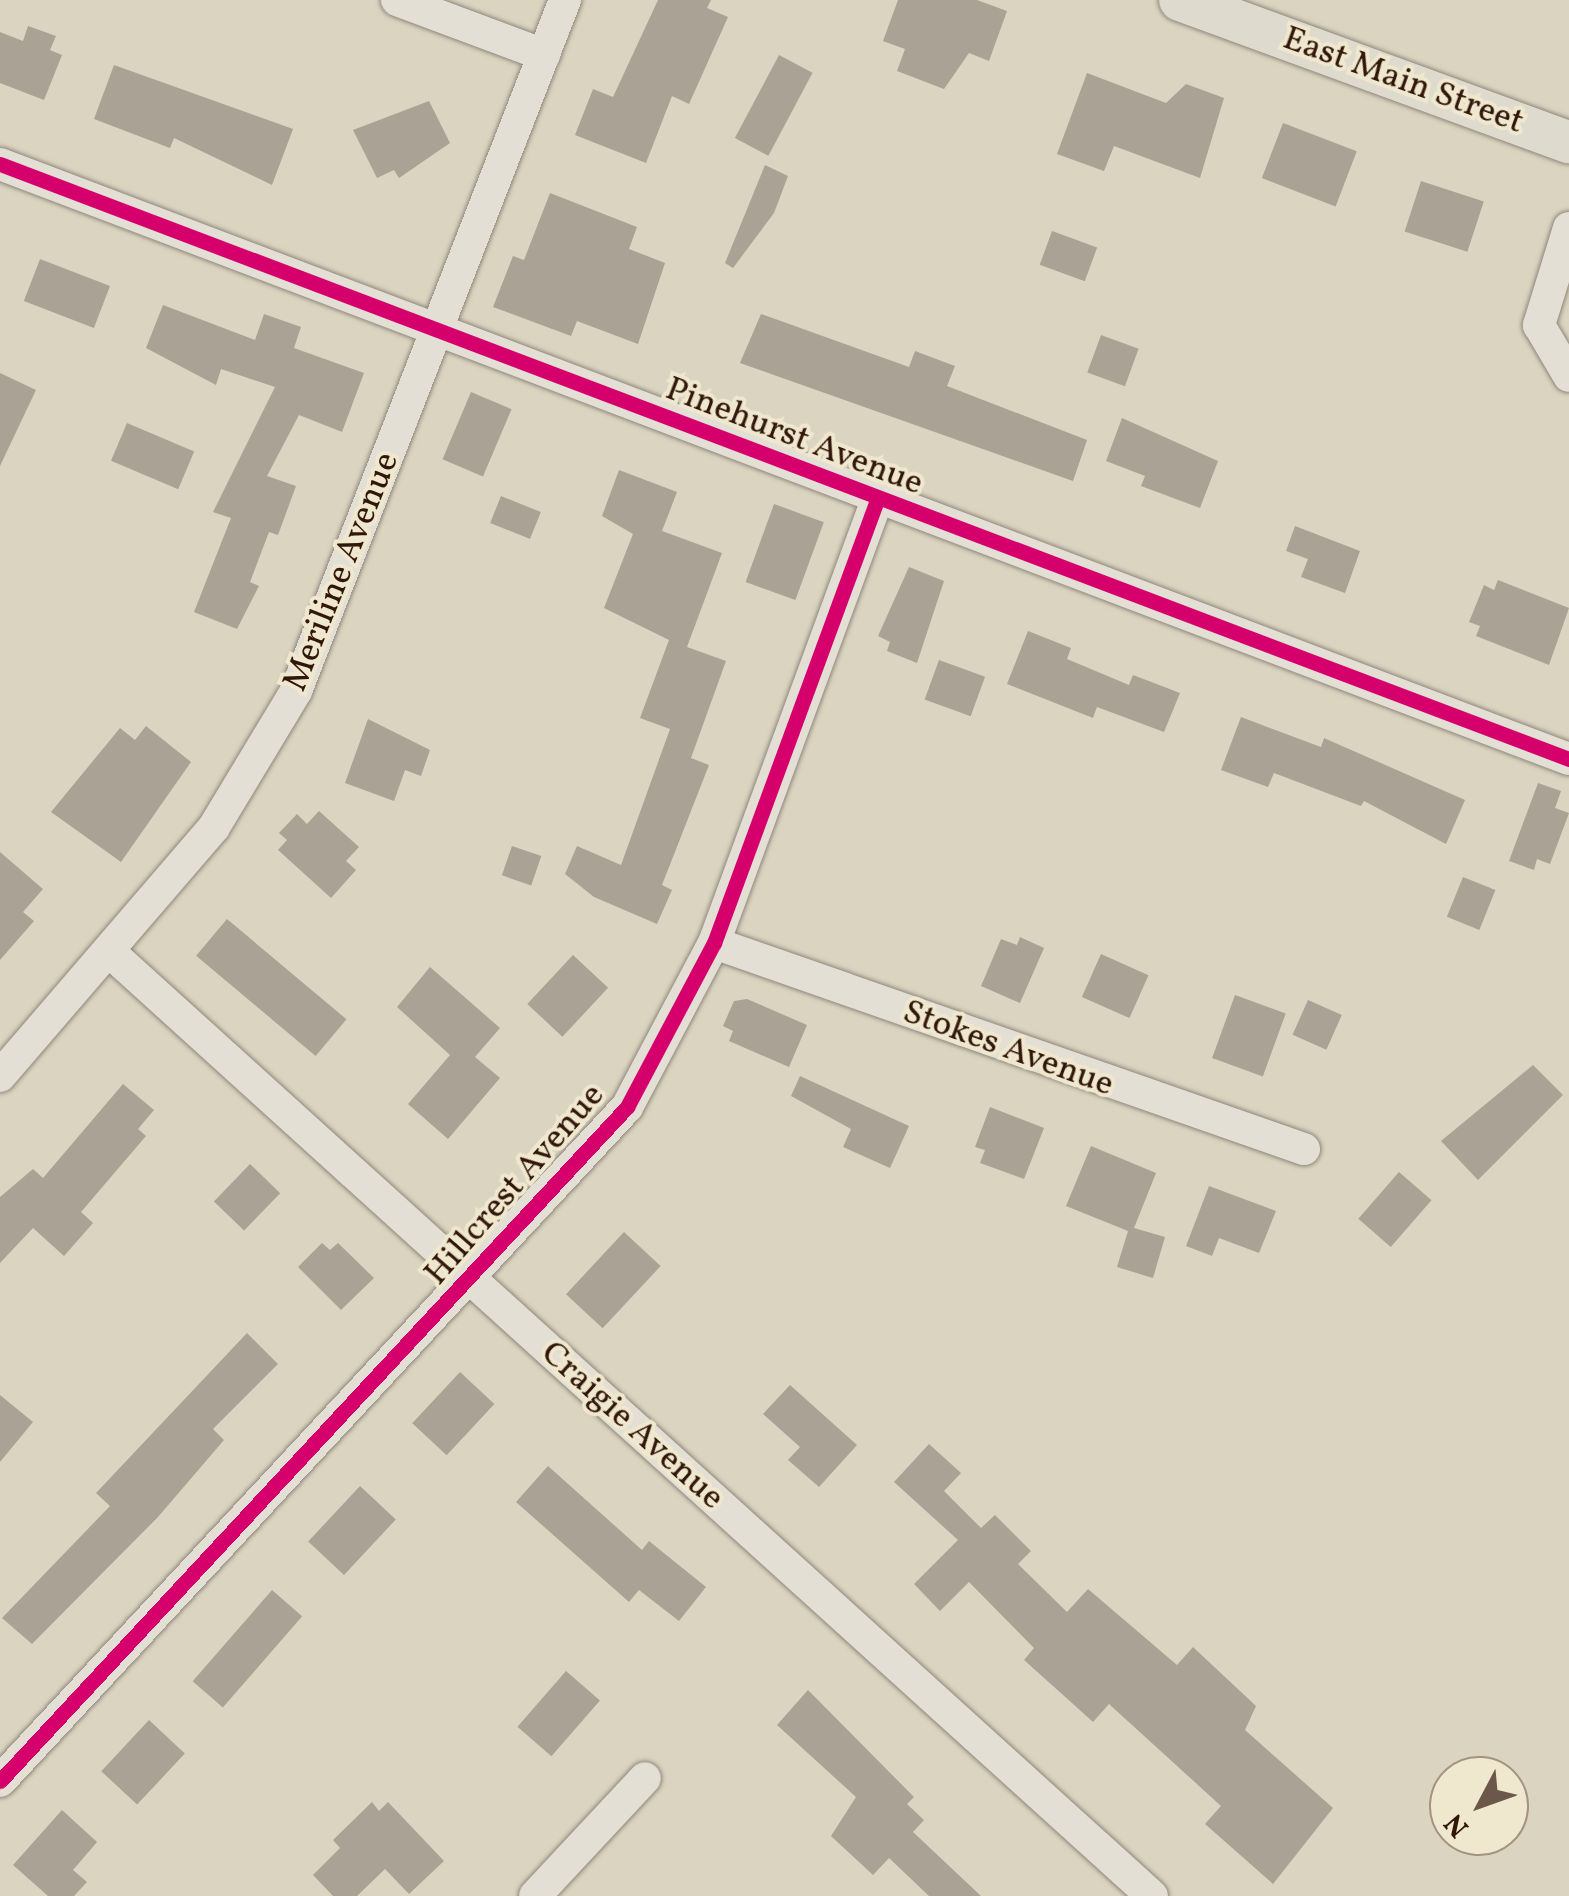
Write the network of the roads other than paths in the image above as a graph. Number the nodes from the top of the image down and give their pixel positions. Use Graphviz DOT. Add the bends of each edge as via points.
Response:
graph roads {
  1 [pos="398,0"];
  2 [pos="566,0"];
  3 [pos="1180,0"];
  4 [pos="544,55"];
  5 [pos="1569,142"];
  6 [pos="0,164"];
  7 [pos="1569,228"];
  8 [pos="440,333"];
  9 [pos="1569,376"];
  10 [pos="876,502"];
  11 [pos="1569,760"];
  12 [pos="714,943"];
  13 [pos="112,954"];
  14 [pos="0,1076"];
  15 [pos="1304,1149"];
  16 [pos="472,1281"];
  17 [pos="644,1778"];
  18 [pos="0,1781"];
  19 [pos="536,1896"];
  20 [pos="1152,1896"];
  1 -- 4 [label="street"];
  2 -- 4 [label="street, Meriline Avenue"];
  3 -- 5 [label="main road, East Main Street"];
  4 -- 8 [label="street, Meriline Avenue"];
  6 -- 8 [label="street, Pinehurst Avenue"];
  7 -- 9 [label="street" via="1539,325"];
  8 -- 10 [label="street, Pinehurst Avenue"];
  8 -- 13 [label="street, Meriline Avenue" via="296,691 214,827"];
  10 -- 11 [label="street, Pinehurst Avenue"];
  10 -- 12 [label="street, Hillcrest Avenue"];
  12 -- 15 [label="street, Stokes Avenue"];
  12 -- 16 [label="street, Hillcrest Avenue" via="627,1107"];
  13 -- 14 [label="street, Meriline Avenue"];
  13 -- 16 [label="street, Craigie Avenue"];
  16 -- 18 [label="street, Hillcrest Avenue"];
  16 -- 20 [label="street, Craigie Avenue"];
  17 -- 19 [label="street"];
}
